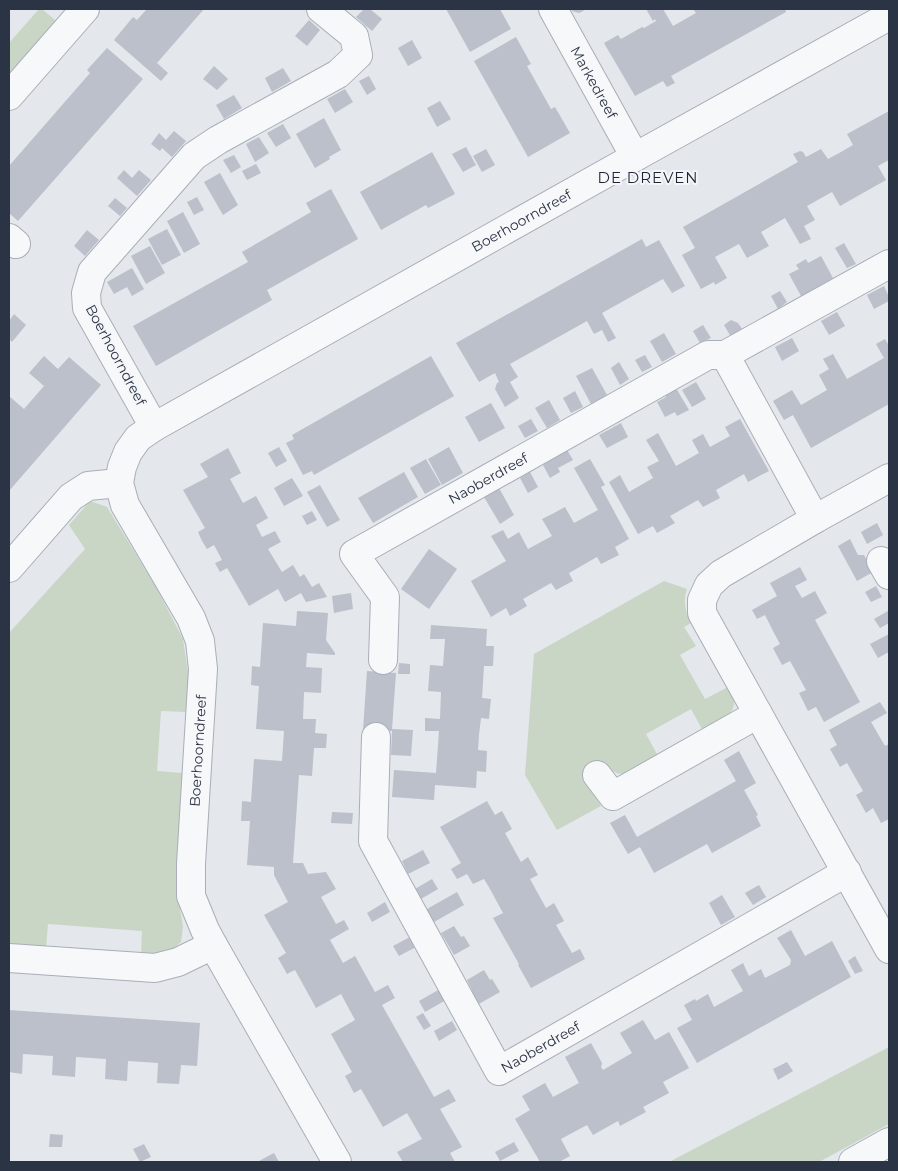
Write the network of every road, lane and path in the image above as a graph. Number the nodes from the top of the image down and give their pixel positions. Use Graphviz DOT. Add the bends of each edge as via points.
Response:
graph roads {
  1 [pos="85,9"];
  2 [pos="320,9"];
  3 [pos="553,9"];
  4 [pos="889,16"];
  5 [pos="9,96"];
  6 [pos="635,157"];
  7 [pos="889,264"];
  8 [pos="725,354"];
  9 [pos="154,427"];
  10 [pos="889,478"];
  11 [pos="119,483"];
  12 [pos="814,519"];
  13 [pos="9,568"];
  14 [pos="383,660"];
  15 [pos="758,714"];
  16 [pos="376,737"];
  17 [pos="597,775"];
  18 [pos="847,872"];
  19 [pos="213,944"];
  20 [pos="889,949"];
  21 [pos="9,958"];
  22 [pos="889,1142"];
  23 [pos="337,1162"];
  24 [pos="853,1162"];
  1 -- 5 [label="street"];
  2 -- 9 [label="street, Boerhoorndreef" via="354,36 358,55 338,74 194,156 92,272 86,293 87,308"];
  3 -- 6 [label="street, Markedreef"];
  4 -- 6 [label="street, Boerhoorndreef"];
  6 -- 9 [label="street, Boerhoorndreef"];
  7 -- 8 [label="street, Naoberdreef"];
  8 -- 12 [label="street"];
  8 -- 14 [label="street, Naoberdreef" via="708,355 354,554 385,597"];
  9 -- 11 [label="street, Boerhoorndreef" via="138,438 128,452"];
  10 -- 12 [label="street"];
  11 -- 13 [label="street" via="88,486 71,497"];
  11 -- 19 [label="street, Boerhoorndreef" via="125,505 191,618 200,641 203,668 191,896"];
  12 -- 15 [label="street" via="721,574 709,585 702,600 702,613"];
  15 -- 17 [label="street" via="614,796"];
  15 -- 18 [label="street"];
  16 -- 18 [label="street, Naoberdreef" via="373,842 499,1071"];
  18 -- 20 [label="street"];
  19 -- 21 [label="street" via="178,962 155,968"];
  19 -- 23 [label="street, Boerhoorndreef"];
  22 -- 24 [label="street"];
}
